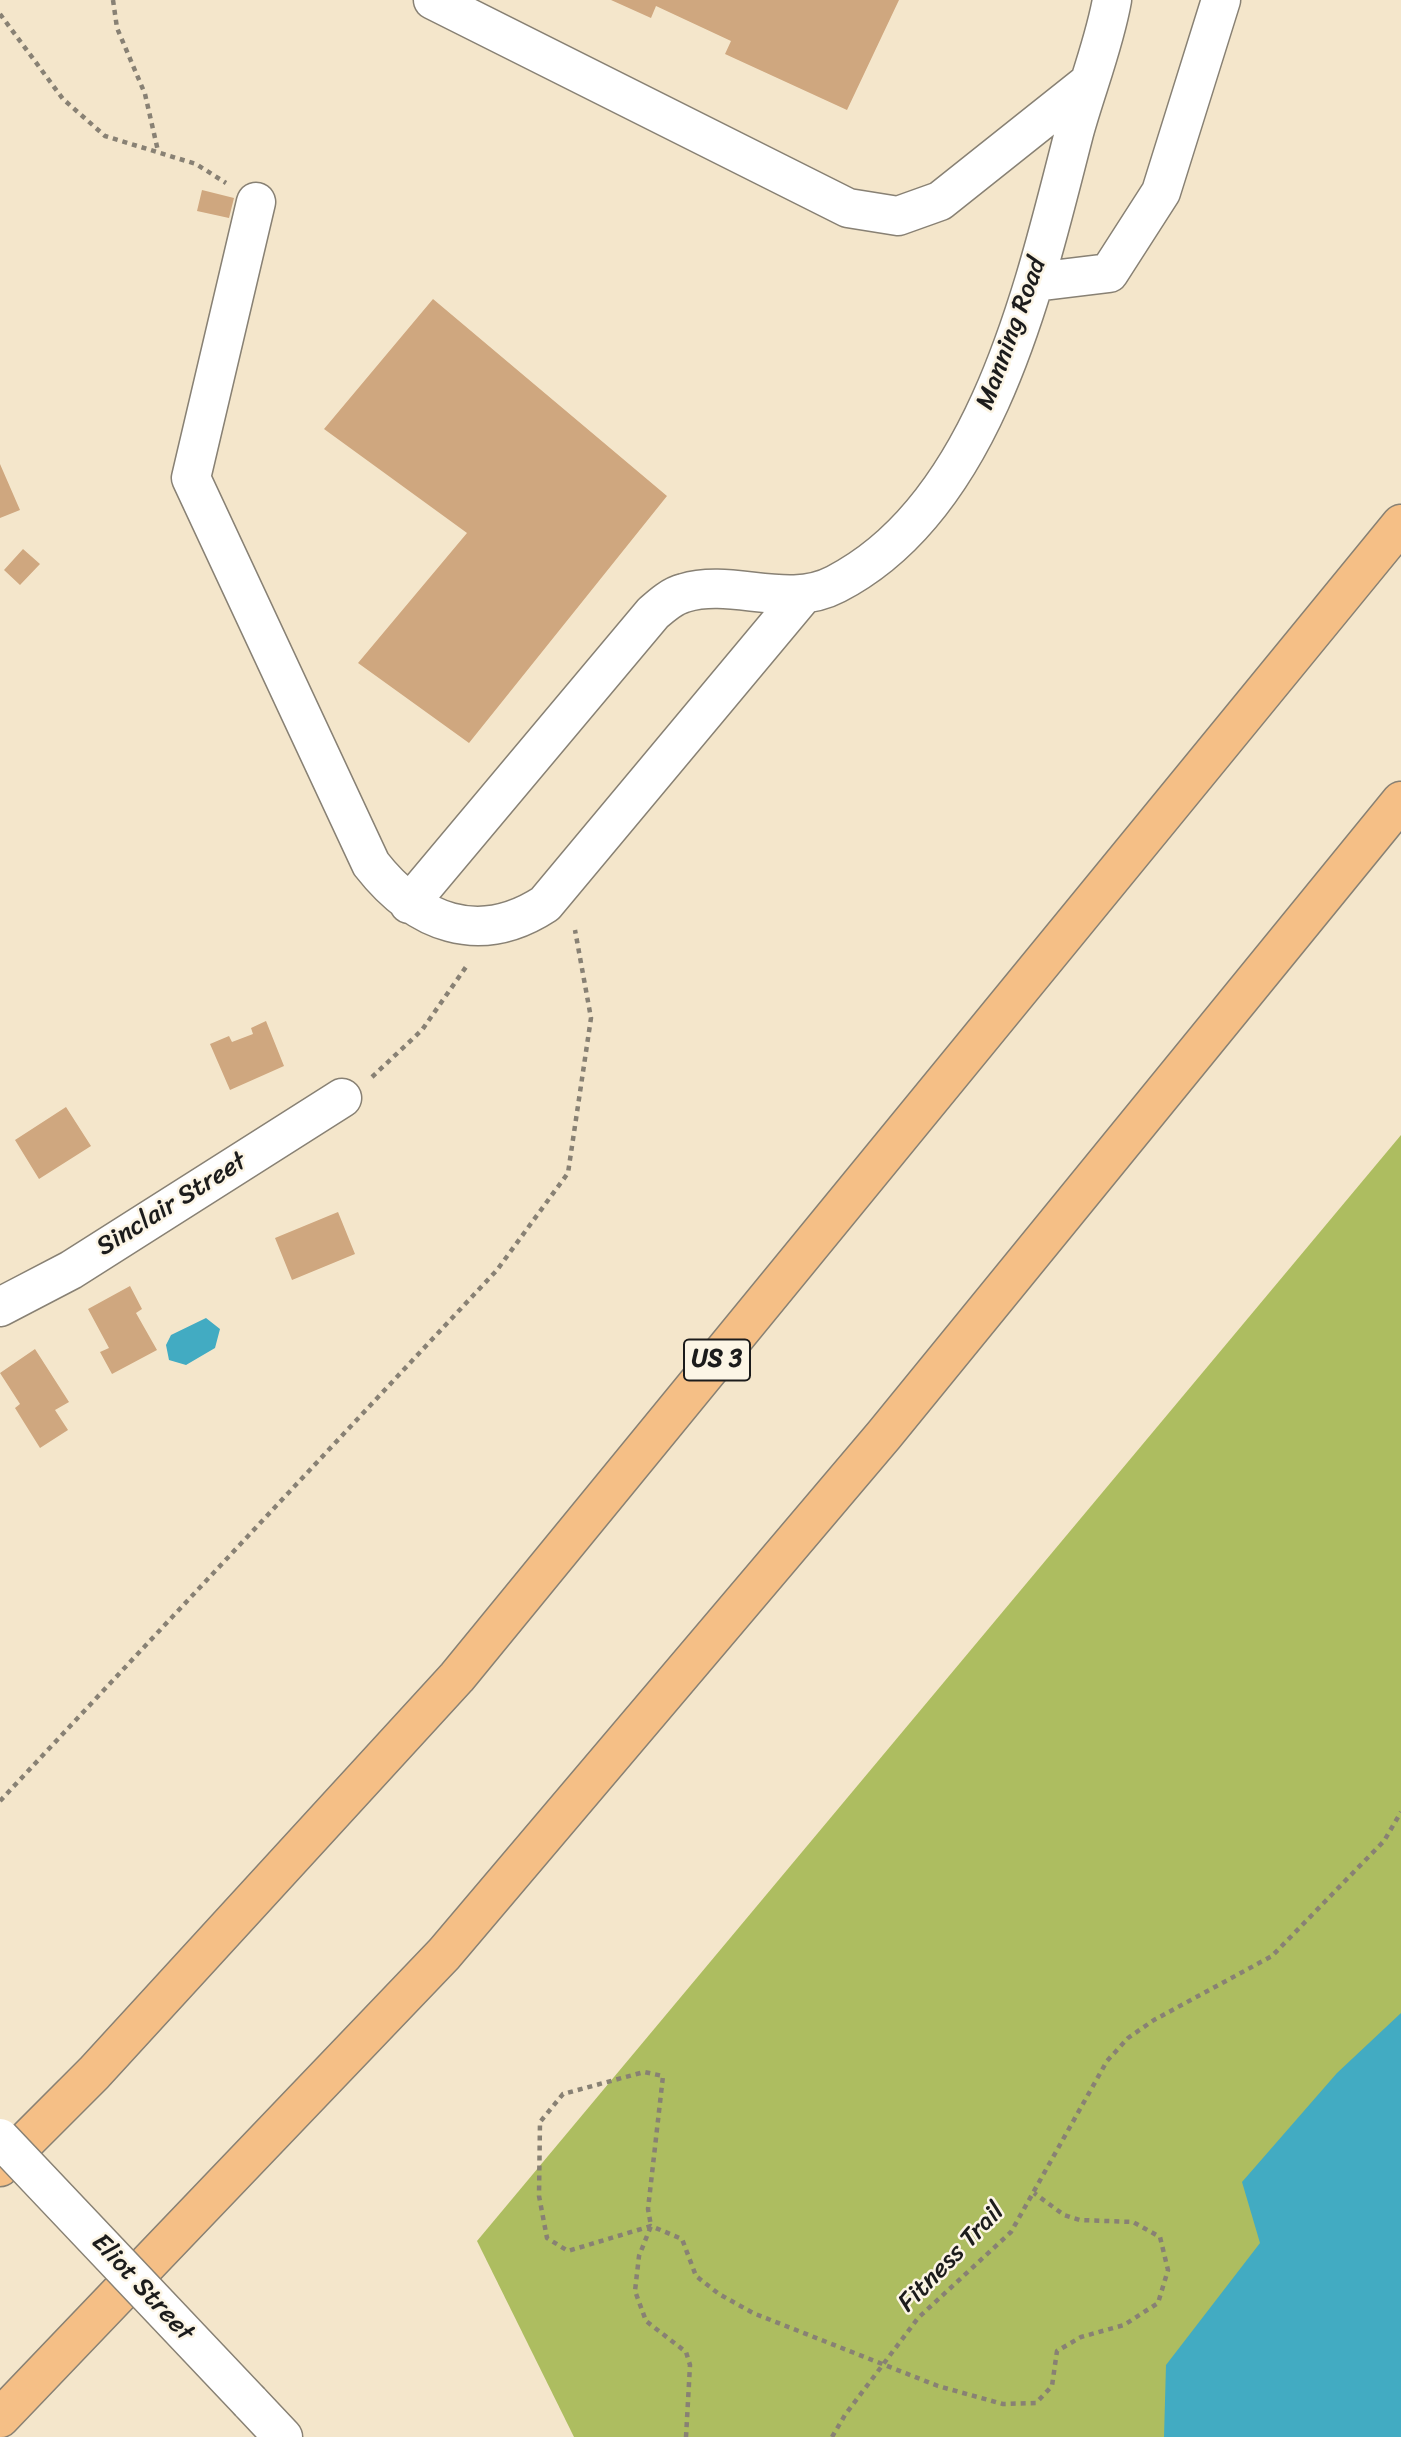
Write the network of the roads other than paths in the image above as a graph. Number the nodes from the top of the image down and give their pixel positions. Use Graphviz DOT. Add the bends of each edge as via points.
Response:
graph roads {
  1 [pos="433,0"];
  2 [pos="1112,0"];
  3 [pos="1221,0"];
  4 [pos="1087,84"];
  5 [pos="256,202"];
  6 [pos="1035,282"];
  7 [pos="1401,524"];
  8 [pos="802,596"];
  9 [pos="1401,801"];
  10 [pos="409,904"];
  11 [pos="342,1098"];
  12 [pos="0,1307"];
  13 [pos="0,2138"];
  14 [pos="0,2167"];
  15 [pos="0,2418"];
  16 [pos="284,2437"];
  1 -- 4 [label="street" via="848,208 898,216 940,201"];
  2 -- 4 [label="street, Manning Road"];
  3 -- 6 [label="street" via="1161,192 1109,273"];
  4 -- 6 [label="street, Manning Road"];
  5 -- 10 [label="street" via="191,478 371,864"];
  6 -- 8 [label="street, Manning Road" via="979,423 946,483 892,544 863,569"];
  7 -- 14 [label="highway, US 3" via="457,1677 94,2073"];
  8 -- 10 [label="street" via="705,590 668,601 653,613"];
  8 -- 10 [label="street" via="545,904 523,918 494,926 450,922"];
  9 -- 15 [label="highway" via="884,1435 444,1954"];
  11 -- 12 [label="street, Sinclair Street" via="71,1270"];
  13 -- 16 [label="street, Eliot Street, bridge"];
}
